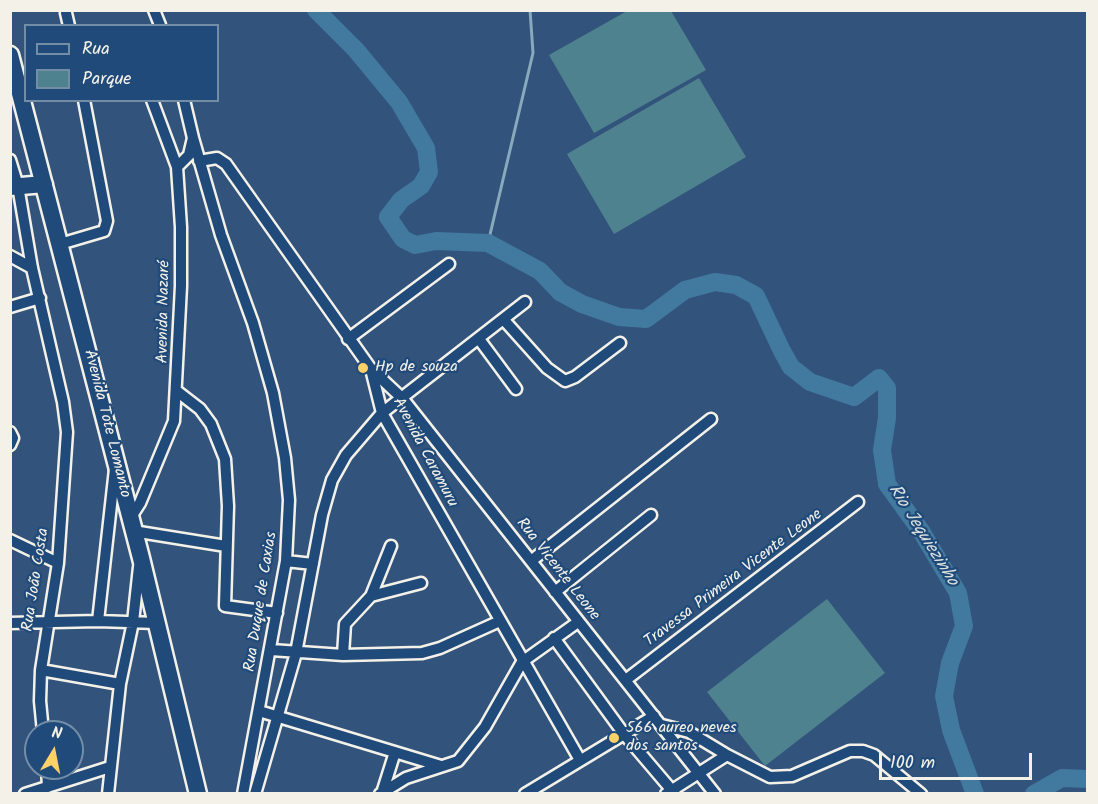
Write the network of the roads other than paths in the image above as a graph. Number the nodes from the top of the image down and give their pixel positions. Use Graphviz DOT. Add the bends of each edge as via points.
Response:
graph roads {
  1 [pos="154,10"];
  2 [pos="66,13"];
  3 [pos="69,24"];
  4 [pos="160,24"];
  5 [pos="10,55"];
  6 [pos="84,102"];
  7 [pos="153,102"];
  8 [pos="184,102"];
  9 [pos="193,138"];
  10 [pos="10,160"];
  11 [pos="199,160"];
  12 [pos="177,166"];
  13 [pos="44,184"];
  14 [pos="14,187"];
  15 [pos="60,244"];
  16 [pos="10,256"];
  17 [pos="449,264"];
  18 [pos="32,267"];
  19 [pos="40,298"];
  20 [pos="525,302"];
  21 [pos="10,306"];
  22 [pos="504,320"];
  23 [pos="348,339"];
  24 [pos="479,339"];
  25 [pos="620,343"];
  26 [pos="371,369"];
  27 [pos="516,389"];
  28 [pos="178,392"];
  29 [pos="403,399"];
  30 [pos="382,413"];
  31 [pos="711,419"];
  32 [pos="10,432"];
  33 [pos="10,445"];
  34 [pos="116,462"];
  35 [pos="858,502"];
  36 [pos="651,515"];
  37 [pos="131,526"];
  38 [pos="10,540"];
  39 [pos="226,546"];
  40 [pos="391,546"];
  41 [pos="141,558"];
  42 [pos="286,561"];
  43 [pos="531,561"];
  44 [pos="58,563"];
  45 [pos="313,564"];
  46 [pos="422,583"];
  47 [pos="555,592"];
  48 [pos="371,596"];
  49 [pos="278,613"];
  50 [pos="98,621"];
  51 [pos="133,621"];
  52 [pos="500,621"];
  53 [pos="578,622"];
  54 [pos="10,623"];
  55 [pos="46,623"];
  56 [pos="156,623"];
  57 [pos="555,638"];
  58 [pos="271,650"];
  59 [pos="296,653"];
  60 [pos="343,655"];
  61 [pos="522,662"];
  62 [pos="41,670"];
  63 [pos="627,680"];
  64 [pos="120,684"];
  65 [pos="260,711"];
  66 [pos="278,715"];
  67 [pos="43,720"];
  68 [pos="658,721"];
  69 [pos="624,734"];
  70 [pos="395,752"];
  71 [pos="727,755"];
  72 [pos="580,760"];
  73 [pos="110,767"];
  74 [pos="444,767"];
  75 [pos="699,773"];
  76 [pos="48,780"];
  77 [pos="48,787"];
  78 [pos="381,792"];
  79 [pos="671,793"];
  80 [pos="25,794"];
  81 [pos="108,794"];
  82 [pos="198,794"];
  83 [pos="243,794"];
  84 [pos="255,794"];
  85 [pos="525,794"];
  86 [pos="715,794"];
  87 [pos="921,794"];
  1 -- 4 [label="street"];
  2 -- 3 [label="street"];
  5 -- 13 [label="main road, Avenida Tote Lomanto"];
  6 -- 15 [label="street" via="107,221 104,231"];
  7 -- 12 [label="street, Avenida Nazaré"];
  8 -- 9 [label="street"];
  9 -- 11 [label="street, Rua Duque de Caxias"];
  9 -- 12 [label="street" via="189,155"];
  10 -- 14 [label="street, Rua João Costa"];
  11 -- 23 [label="street, Avenida Caramuru" via="217,158 226,164"];
  11 -- 42 [label="street, Rua Duque de Caxias" via="273,393 289,500"];
  12 -- 28 [label="street, Avenida Nazaré" via="181,227"];
  13 -- 14 [label="main road"];
  13 -- 15 [label="main road, Avenida Tote Lomanto"];
  14 -- 18 [label="street, Rua João Costa"];
  15 -- 34 [label="main road, Avenida Tote Lomanto"];
  16 -- 18 [label="street"];
  17 -- 23 [label="street"];
  18 -- 19 [label="street, Rua João Costa"];
  19 -- 21 [label="street"];
  19 -- 44 [label="street, Rua João Costa" via="67,432"];
  20 -- 22 [label="street"];
  22 -- 24 [label="street"];
  22 -- 25 [label="street" via="547,368 565,381"];
  23 -- 26 [label="street, Avenida Caramuru"];
  24 -- 27 [label="street"];
  24 -- 29 [label="street"];
  26 -- 29 [label="street, Rua Vicente Leone"];
  26 -- 30 [label="street, Avenida Caramuru"];
  28 -- 37 [label="street, Avenida Nazaré" via="168,441"];
  28 -- 39 [label="street" via="200,409 225,459"];
  29 -- 30 [label="street"];
  29 -- 43 [label="street, Rua Vicente Leone"];
  30 -- 45 [label="street" via="346,454 332,480"];
  30 -- 52 [label="street, Avenida Caramuru"];
  31 -- 43 [label="street"];
  32 -- 33 [label="street"];
  34 -- 37 [label="main road, Avenida Tote Lomanto"];
  34 -- 50 [label="street"];
  35 -- 63 [label="street, Travessa Primeira Vicente Leone"];
  36 -- 47 [label="street"];
  37 -- 39 [label="street"];
  37 -- 41 [label="main road, Avenida Tote Lomanto"];
  38 -- 44 [label="street"];
  39 -- 49 [label="street" via="225,606"];
  40 -- 48 [label="street"];
  41 -- 51 [label="street"];
  41 -- 56 [label="main road, Avenida Tote Lomanto"];
  42 -- 45 [label="street"];
  42 -- 49 [label="street, Rua Duque de Caxias"];
  43 -- 47 [label="street, Rua Vicente Leone"];
  44 -- 55 [label="street, Rua João Costa"];
  45 -- 59 [label="street"];
  46 -- 48 [label="street"];
  47 -- 53 [label="street, Rua Vicente Leone"];
  48 -- 60 [label="street" via="345,624"];
  49 -- 58 [label="street, Rua Duque de Caxias"];
  50 -- 51 [label="street"];
  50 -- 55 [label="street"];
  51 -- 56 [label="street"];
  51 -- 64 [label="street"];
  52 -- 60 [label="street" via="422,653"];
  52 -- 61 [label="street, Avenida Caramuru"];
  53 -- 57 [label="street"];
  53 -- 63 [label="street, Rua Vicente Leone"];
  54 -- 55 [label="street"];
  55 -- 62 [label="street, Rua João Costa"];
  56 -- 82 [label="main road, Avenida Tote Lomanto"];
  57 -- 61 [label="street"];
  57 -- 69 [label="street"];
  58 -- 59 [label="street"];
  58 -- 65 [label="street, Rua Duque de Caxias"];
  59 -- 60 [label="street"];
  59 -- 66 [label="street"];
  61 -- 72 [label="street, Avenida Caramuru"];
  61 -- 74 [label="street" via="467,752"];
  62 -- 64 [label="street"];
  62 -- 67 [label="street, Rua João Costa"];
  63 -- 68 [label="street, Rua Vicente Leone"];
  64 -- 73 [label="street"];
  65 -- 66 [label="street"];
  65 -- 83 [label="street, Rua Duque de Caxias"];
  66 -- 70 [label="street"];
  66 -- 84 [label="street"];
  68 -- 69 [label="street"];
  68 -- 71 [label="street" via="688,732"];
  68 -- 75 [label="street, Rua Vicente Leone"];
  69 -- 72 [label="street"];
  69 -- 79 [label="street"];
  70 -- 74 [label="street"];
  70 -- 78 [label="street"];
  71 -- 75 [label="street"];
  71 -- 87 [label="street" via="770,777 792,776 850,752 863,751 874,755"];
  72 -- 85 [label="street"];
  73 -- 77 [label="street"];
  73 -- 81 [label="street"];
  74 -- 78 [label="street" via="406,778"];
  75 -- 79 [label="street"];
  75 -- 86 [label="street, Rua Vicente Leone"];
  76 -- 77 [label="street"];
  77 -- 80 [label="street"];
}
